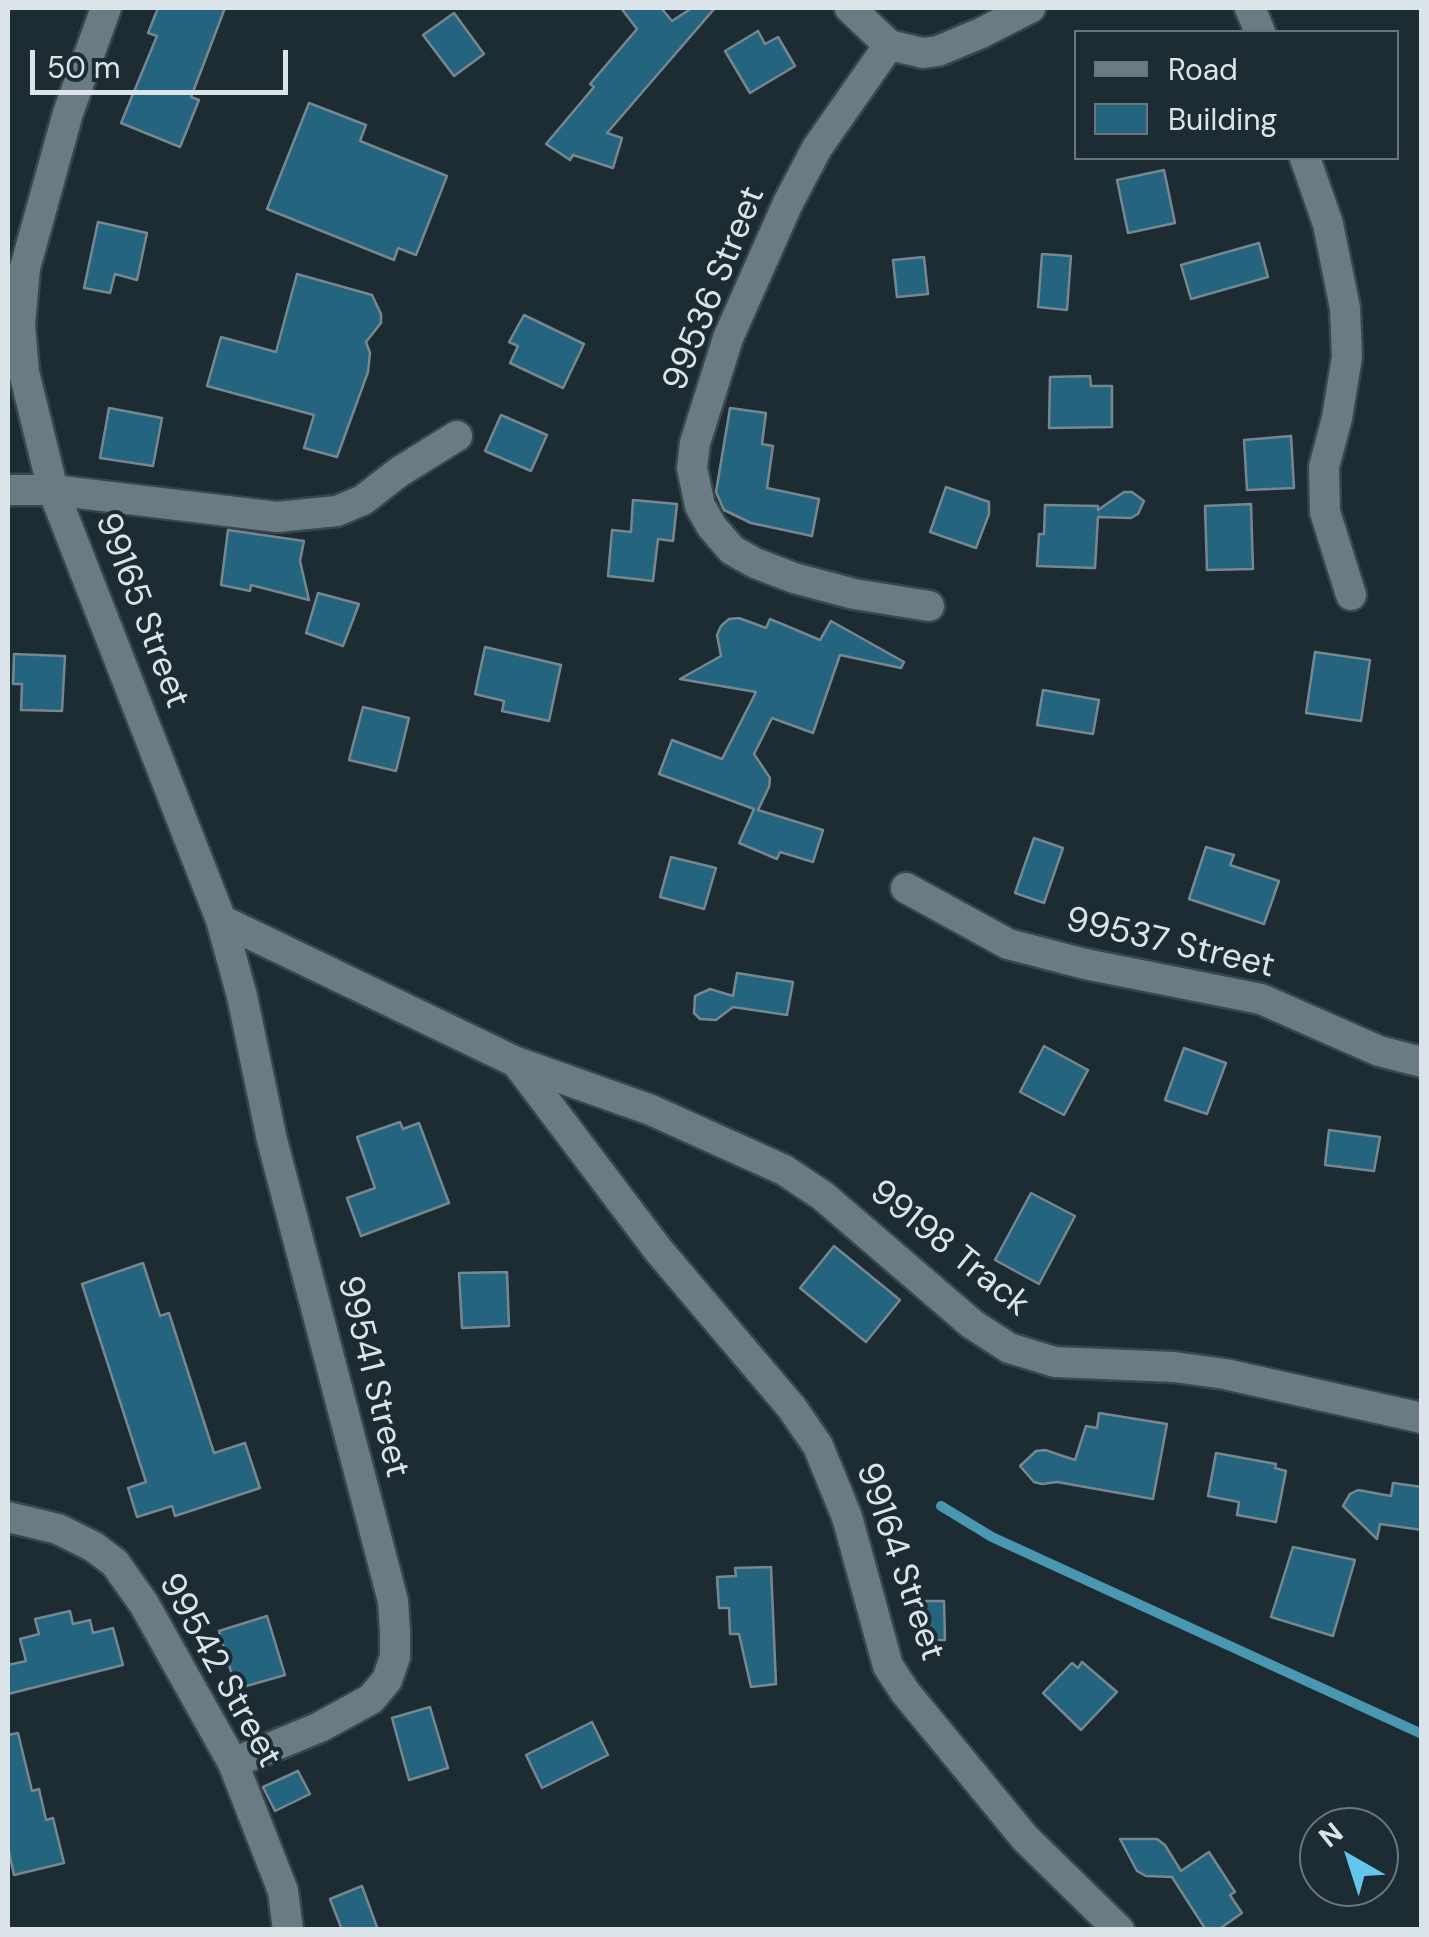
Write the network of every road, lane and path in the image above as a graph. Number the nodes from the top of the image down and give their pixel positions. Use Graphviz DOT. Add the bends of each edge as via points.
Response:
graph roads {
  1 [pos="106,8"];
  2 [pos="850,8"];
  3 [pos="1030,8"];
  4 [pos="888,46"];
  5 [pos="1306,160"];
  6 [pos="458,436"];
  7 [pos="8,490"];
  8 [pos="54,490"];
  9 [pos="1351,596"];
  10 [pos="929,606"];
  11 [pos="906,888"];
  12 [pos="221,920"];
  13 [pos="516,1062"];
  14 [pos="1422,1062"];
  15 [pos="1422,1418"];
  16 [pos="8,1517"];
  17 [pos="233,1764"];
  18 [pos="288,1930"];
  19 [pos="1119,1930"];
  1 -- 8 [label="street, 99165 Street" via="68,113 26,268 24,372"];
  2 -- 4 [label="street"];
  3 -- 4 [label="street" via="938,50"];
  4 -- 10 [label="street, 99536 Street" via="816,148 788,203 728,338 692,468 712,527 755,564 854,594"];
  5 -- 9 [label="street" via="1328,224 1345,308 1346,358 1324,467 1324,512"];
  6 -- 8 [label="street" via="338,511 277,517"];
  7 -- 8 [label="street"];
  8 -- 12 [label="street, 99165 Street"];
  11 -- 14 [label="street, 99537 Street" via="1008,944 1262,999"];
  12 -- 13 [label="street"];
  12 -- 17 [label="street, 99541 Street" via="393,1601 395,1632 387,1680 370,1699"];
  13 -- 15 [label="street, 99198 Track" via="651,1110 784,1170 1009,1348 1055,1362 1225,1374"];
  13 -- 19 [label="street, 99164 Street" via="658,1251 818,1446 847,1516 888,1666 905,1692 1025,1838"];
  16 -- 17 [label="street, 99542 Street" via="58,1529 114,1563"];
  17 -- 18 [label="street, 99542 Street" via="283,1892"];
}
